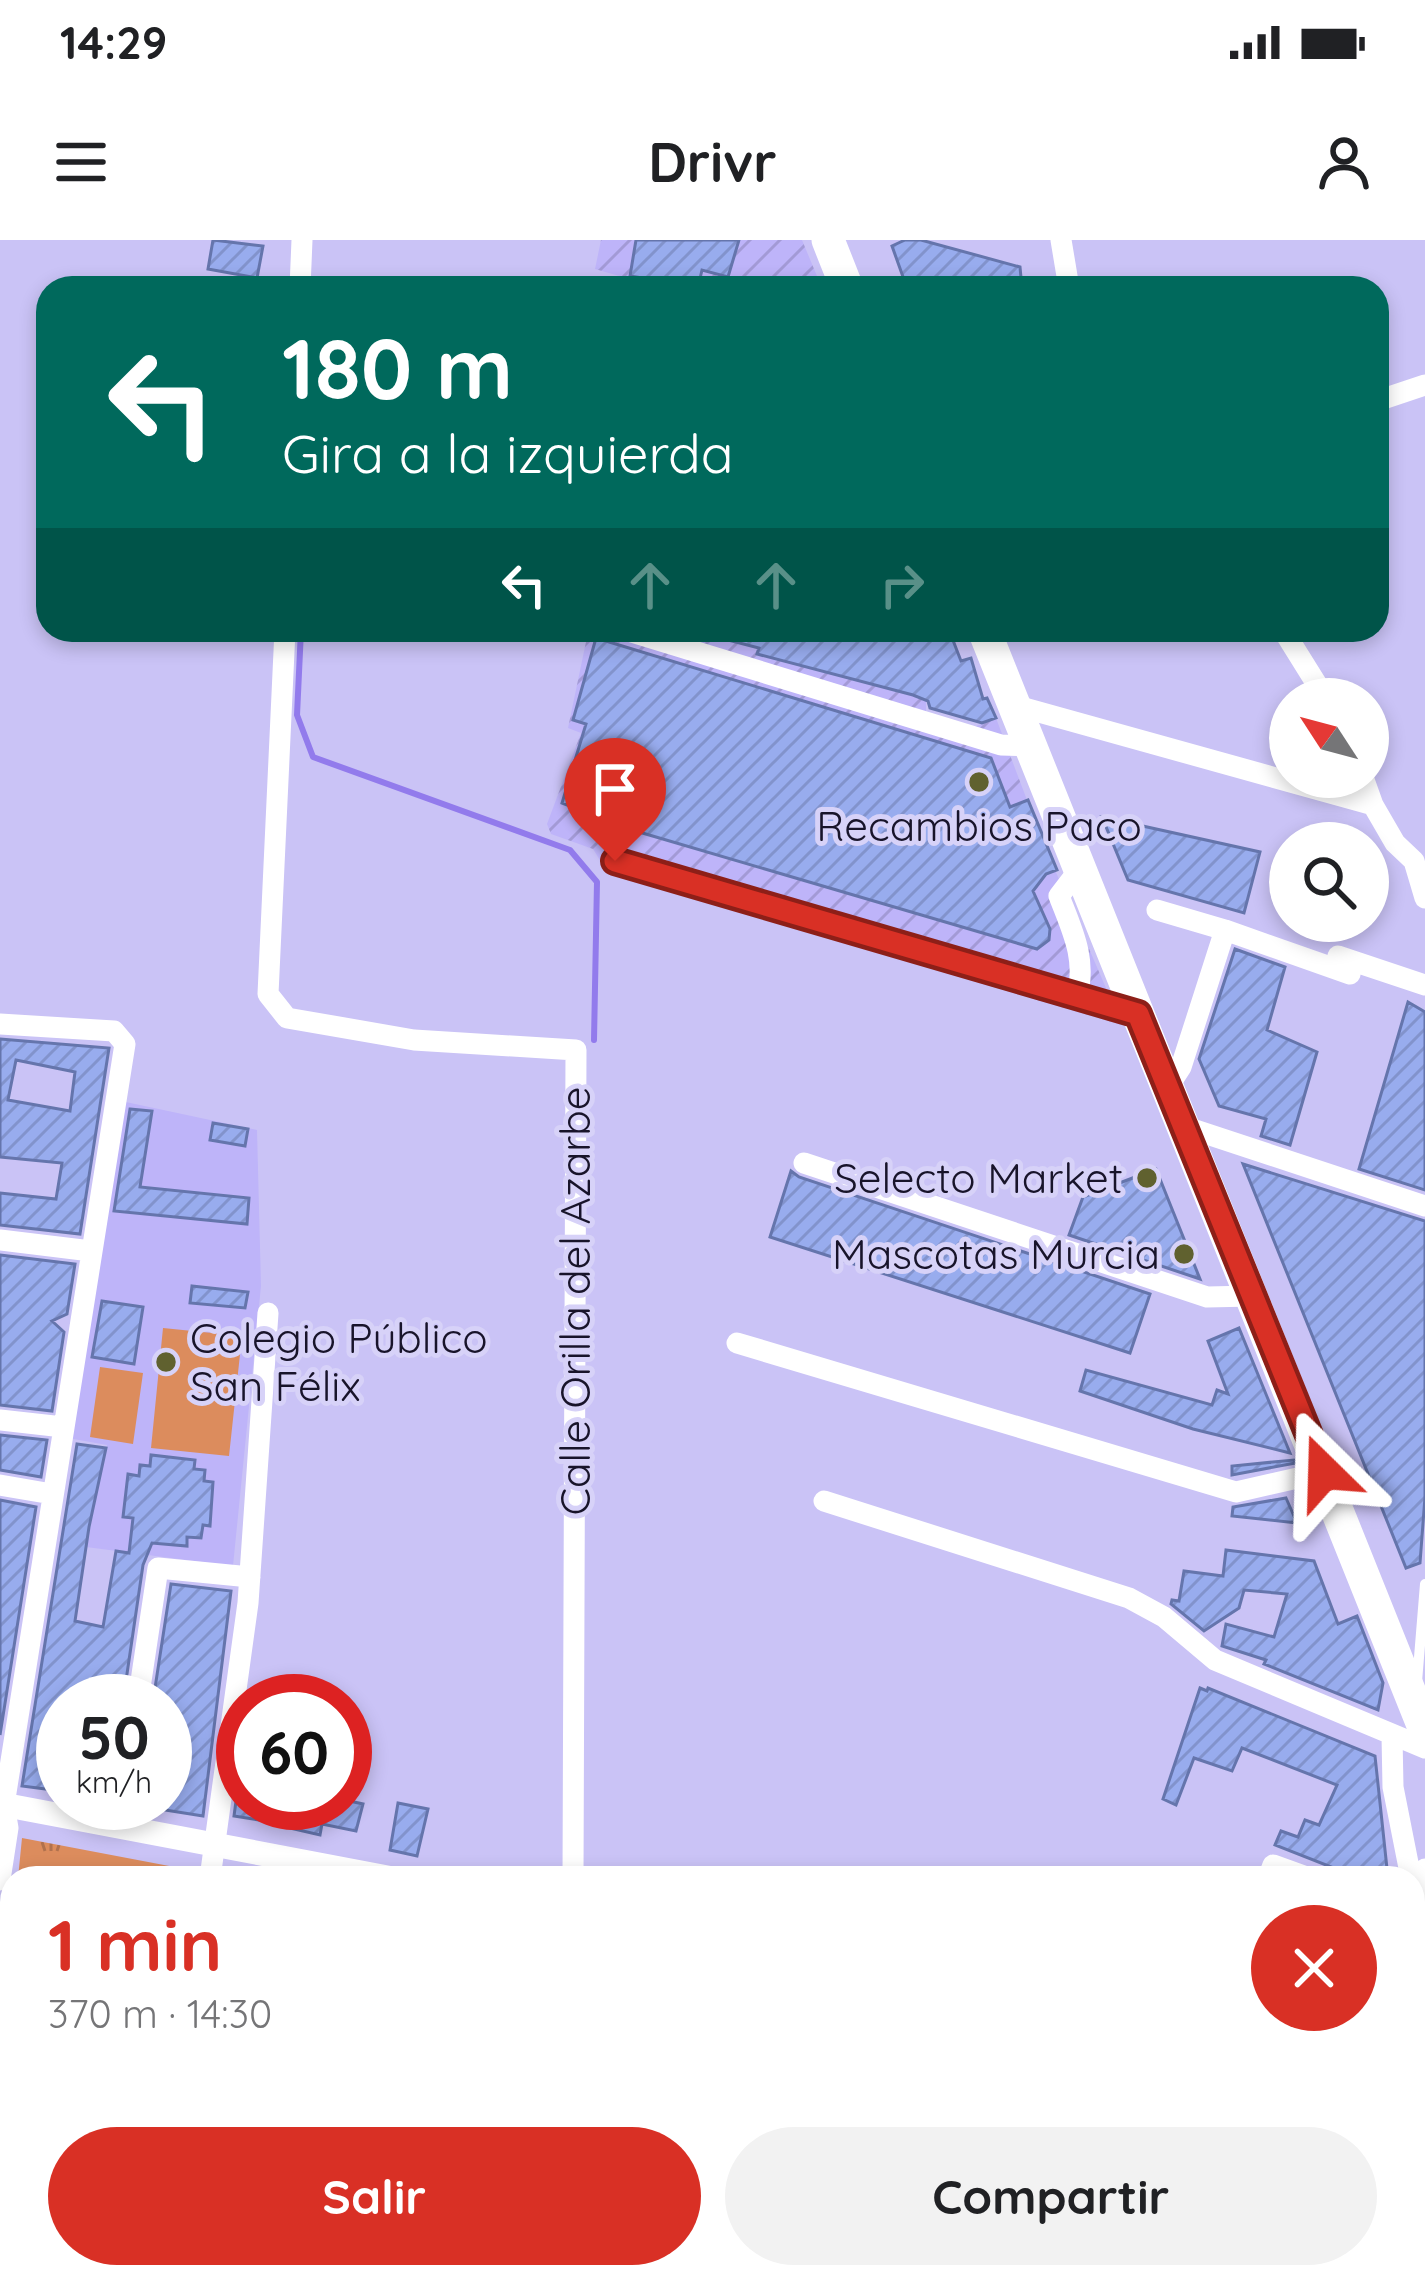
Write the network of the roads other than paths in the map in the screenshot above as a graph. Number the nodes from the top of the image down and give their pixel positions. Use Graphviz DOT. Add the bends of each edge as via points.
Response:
graph roads {
  1 [pos="302,240"];
  2 [pos="828,240"];
  3 [pos="1061,240"];
  4 [pos="300,276"];
  5 [pos="842,276"];
  6 [pos="1067,276"];
  7 [pos="1425,385"];
  8 [pos="1389,397"];
  9 [pos="284,642"];
  10 [pos="664,642"];
  11 [pos="989,642"];
  12 [pos="1291,642"];
  13 [pos="1314,678"];
  14 [pos="1014,706"];
  15 [pos="1030,746"];
  16 [pos="1370,798"];
  17 [pos="1373,805"];
  18 [pos="615,861"];
  19 [pos="1419,862"];
  20 [pos="1079,870"];
  21 [pos="1425,898"];
  22 [pos="1157,910"];
  23 [pos="1236,927"];
  24 [pos="1351,974"];
  25 [pos="1425,985"];
  26 [pos="1077,996"];
  27 [pos="1138,1014"];
  28 [pos="0,1024"];
  29 [pos="1168,1088"];
  30 [pos="1184,1126"];
  31 [pos="803,1163"];
  32 [pos="1425,1205"];
  33 [pos="0,1240"];
  34 [pos="91,1251"];
  35 [pos="1252,1296"];
  36 [pos="268,1313"];
  37 [pos="737,1343"];
  38 [pos="0,1420"];
  39 [pos="63,1427"];
  40 [pos="1324,1472"];
  41 [pos="0,1485"];
  42 [pos="52,1494"];
  43 [pos="824,1501"];
  44 [pos="250,1577"];
  45 [pos="1425,1584"];
  46 [pos="141,1674"];
  47 [pos="1411,1723"];
  48 [pos="1425,1748"];
  49 [pos="2,1805"];
  50 [pos="36,1808"];
  51 [pos="168,1830"];
  52 [pos="212,1844"];
  53 [pos="2,1866"];
  54 [pos="211,1866"];
  55 [pos="325,1866"];
  56 [pos="573,1866"];
  57 [pos="1409,1866"];
  1 -- 4 [label="street"];
  2 -- 5 [label="main road"];
  3 -- 6 [label="street"];
  7 -- 8 [label="street"];
  9 -- 56 [label="street, Calle Orilla del Azarbe" via="268,994 286,1018 413,1040 576,1050"];
  10 -- 15 [label="street" via="1001,745"];
  11 -- 14 [label="main road"];
  12 -- 13 [label="street"];
  14 -- 15 [label="main road"];
  14 -- 17 [label="street"];
  15 -- 20 [label="main road"];
  16 -- 17 [label="street"];
  17 -- 19 [label="street" via="1395,843"];
  18 -- 26 [label="street"];
  19 -- 21 [label="street"];
  20 -- 26 [label="street" via="1060,896 1080,952"];
  20 -- 27 [label="main road"];
  22 -- 23 [label="street"];
  23 -- 24 [label="street"];
  23 -- 25 [label="street"];
  23 -- 29 [label="street"];
  26 -- 27 [label="street"];
  27 -- 29 [label="main road"];
  28 -- 34 [label="street" via="114,1031 125,1044"];
  29 -- 30 [label="main road"];
  30 -- 32 [label="street"];
  30 -- 35 [label="main road"];
  31 -- 35 [label="street" via="1207,1297"];
  33 -- 34 [label="street"];
  34 -- 39 [label="street"];
  35 -- 40 [label="main road"];
  36 -- 44 [label="street"];
  37 -- 40 [label="street" via="1236,1492"];
  38 -- 39 [label="street"];
  39 -- 42 [label="street"];
  40 -- 47 [label="main road"];
  41 -- 42 [label="street"];
  42 -- 49 [label="street"];
  43 -- 47 [label="street" via="1129,1598 1214,1660"];
  44 -- 46 [label="street" via="158,1568"];
  44 -- 52 [label="street"];
  45 -- 47 [label="lane"];
  47 -- 48 [label="street"];
  47 -- 57 [label="street" via="1393,1787"];
  49 -- 50 [label="street"];
  49 -- 53 [label="street"];
  51 -- 52 [label="street"];
  52 -- 54 [label="street"];
  52 -- 55 [label="street"];
}
